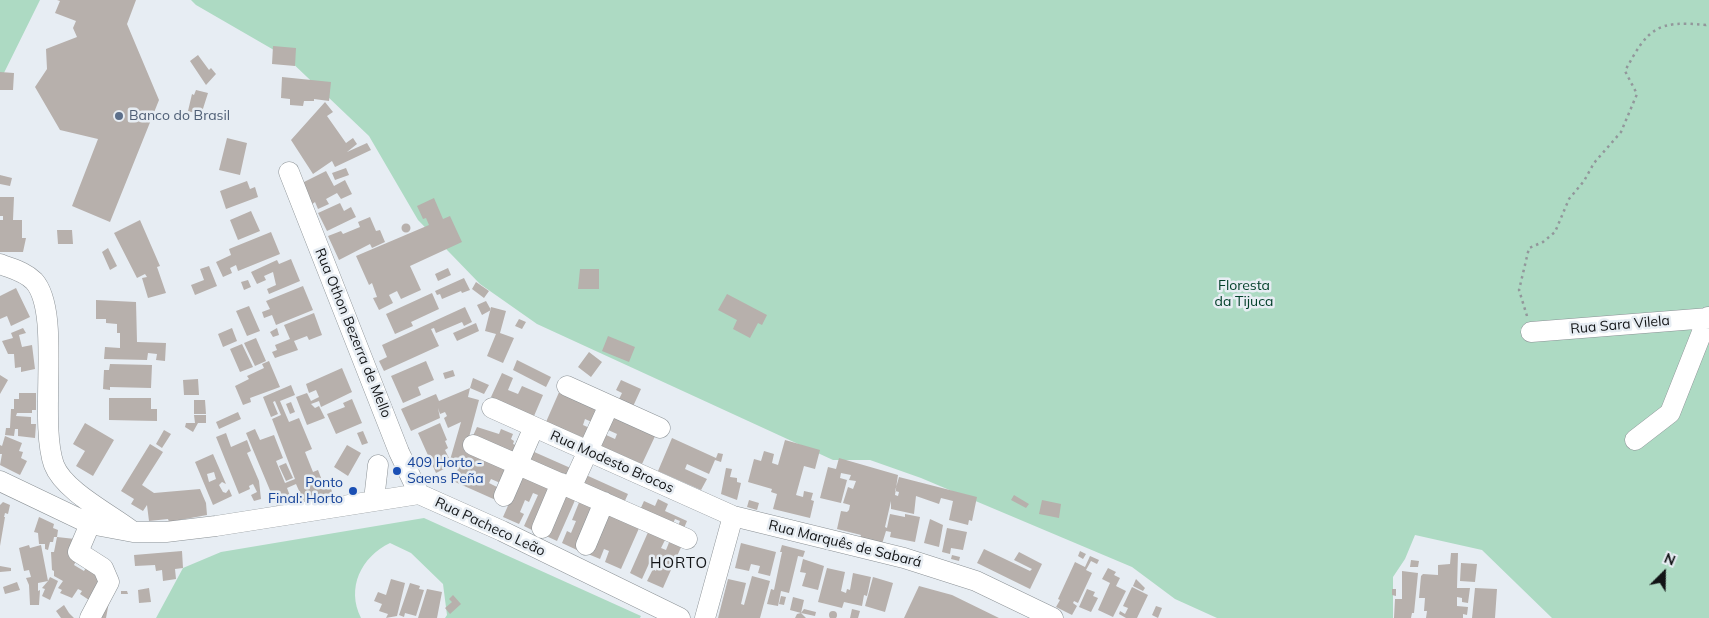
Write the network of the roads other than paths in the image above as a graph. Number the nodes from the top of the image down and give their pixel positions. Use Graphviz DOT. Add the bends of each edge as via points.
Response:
graph roads {
  1 [pos="288,172"];
  2 [pos="0,264"];
  3 [pos="1708,317"];
  4 [pos="1531,332"];
  5 [pos="567,386"];
  6 [pos="609,406"];
  7 [pos="492,408"];
  8 [pos="534,427"];
  9 [pos="660,428"];
  10 [pos="1635,440"];
  11 [pos="473,445"];
  12 [pos="588,452"];
  13 [pos="384,464"];
  14 [pos="518,464"];
  15 [pos="0,482"];
  16 [pos="566,485"];
  17 [pos="419,494"];
  18 [pos="504,496"];
  19 [pos="381,499"];
  20 [pos="604,502"];
  21 [pos="732,516"];
  22 [pos="90,524"];
  23 [pos="542,528"];
  24 [pos="133,532"];
  25 [pos="687,539"];
  26 [pos="586,545"];
  27 [pos="90,618"];
  28 [pos="680,618"];
  29 [pos="705,618"];
  30 [pos="1053,618"];
  1 -- 17 [label="street, Rua Othon Bezerra de Mello" via="399,452"];
  2 -- 24 [label="street" via="22,272 42,292 47,319 49,440 54,466 68,485"];
  3 -- 4 [label="street, Rua Sara Vilela"];
  3 -- 10 [label="street" via="1670,413"];
  5 -- 6 [label="street"];
  6 -- 9 [label="street"];
  6 -- 12 [label="street"];
  7 -- 8 [label="street, Rua Modesto Brocos"];
  8 -- 12 [label="street, Rua Modesto Brocos"];
  8 -- 14 [label="street"];
  11 -- 14 [label="street"];
  12 -- 16 [label="street"];
  12 -- 21 [label="street, Rua Modesto Brocos"];
  13 -- 19 [label="street"];
  14 -- 16 [label="street"];
  14 -- 18 [label="street"];
  15 -- 22 [label="street, Rua Pacheco Leão"];
  16 -- 20 [label="street"];
  16 -- 23 [label="street"];
  17 -- 19 [label="street, Rua Pacheco Leão"];
  17 -- 28 [label="street, Rua Pacheco Leão"];
  19 -- 24 [label="street, Rua Pacheco Leão" via="216,526"];
  20 -- 25 [label="street"];
  20 -- 26 [label="street"];
  21 -- 29 [label="street"];
  21 -- 30 [label="street, Rua Marquês de Sabará" via="904,558 976,581"];
  22 -- 24 [label="street, Rua Pacheco Leão"];
  22 -- 27 [label="street" via="78,553 100,565 109,578"];
}
